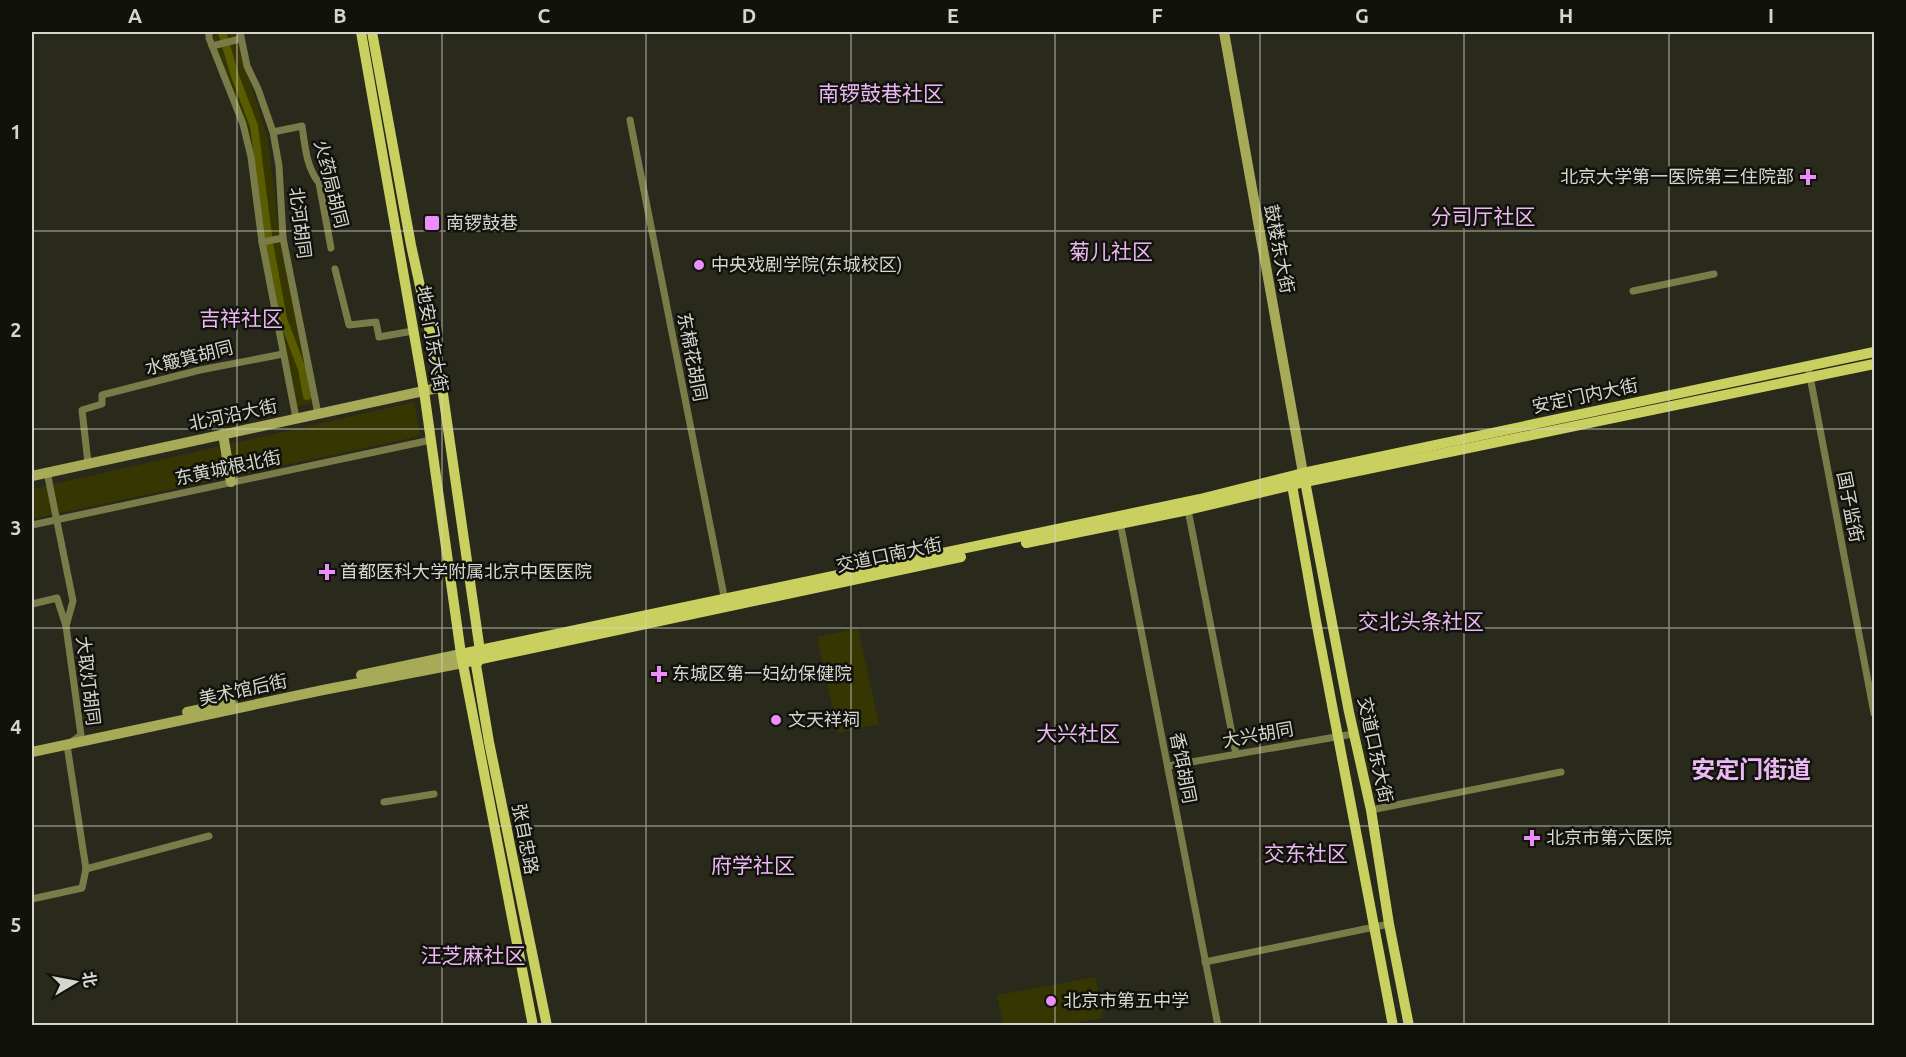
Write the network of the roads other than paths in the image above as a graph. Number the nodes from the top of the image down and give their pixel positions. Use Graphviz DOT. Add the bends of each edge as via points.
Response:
graph roads {
  1 [pos="209,32"];
  2 [pos="361,32"];
  3 [pos="372,32"];
  4 [pos="1224,32"];
  5 [pos="240,35"];
  6 [pos="212,46"];
  7 [pos="630,120"];
  8 [pos="273,132"];
  9 [pos="284,238"];
  10 [pos="262,242"];
  11 [pos="330,248"];
  12 [pos="334,269"];
  13 [pos="1714,274"];
  14 [pos="1633,291"];
  15 [pos="413,331"];
  16 [pos="1875,352"];
  17 [pos="283,354"];
  18 [pos="1875,364"];
  19 [pos="1809,371"];
  20 [pos="442,387"];
  21 [pos="424,391"];
  22 [pos="318,414"];
  23 [pos="296,418"];
  24 [pos="223,434"];
  25 [pos="431,440"];
  26 [pos="88,464"];
  27 [pos="47,472"];
  28 [pos="32,476"];
  29 [pos="1304,477"];
  30 [pos="231,482"];
  31 [pos="1292,485"];
  32 [pos="1188,510"];
  33 [pos="57,519"];
  34 [pos="1120,520"];
  35 [pos="32,525"];
  36 [pos="726,602"];
  37 [pos="32,604"];
  38 [pos="66,626"];
  39 [pos="480,655"];
  40 [pos="462,659"];
  41 [pos="1875,713"];
  42 [pos="1353,734"];
  43 [pos="81,735"];
  44 [pos="1338,736"];
  45 [pos="67,744"];
  46 [pos="32,745"];
  47 [pos="32,752"];
  48 [pos="1236,754"];
  49 [pos="1168,766"];
  50 [pos="1561,772"];
  51 [pos="434,794"];
  52 [pos="384,802"];
  53 [pos="1371,810"];
  54 [pos="209,836"];
  55 [pos="86,869"];
  56 [pos="32,899"];
  57 [pos="1389,924"];
  58 [pos="1374,927"];
  59 [pos="1205,962"];
  60 [pos="533,1026"];
  61 [pos="547,1026"];
  62 [pos="1218,1026"];
  63 [pos="1393,1026"];
  64 [pos="1409,1026"];
  1 -- 6 [label="street"];
  2 -- 15 [label="main road, 地安门东大街"];
  3 -- 20 [label="main road, 地安门东大街"];
  4 -- 29 [label="main road, 鼓楼东大街"];
  5 -- 6 [label="street"];
  5 -- 8 [label="street, 北河胡同" via="247,66"];
  6 -- 10 [label="street" via="243,124"];
  7 -- 36 [label="street, 东棉花胡同"];
  8 -- 9 [label="street, 北河胡同"];
  8 -- 11 [label="street, 火药局胡同" via="302,126 313,175 319,183"];
  9 -- 10 [label="street"];
  9 -- 22 [label="street, 北河胡同"];
  10 -- 17 [label="street"];
  12 -- 15 [label="street" via="349,325 376,322 380,337"];
  13 -- 14 [label="street"];
  15 -- 21 [label="main road, 地安门东大街"];
  16 -- 19 [label="main road, 安定门内大街"];
  17 -- 23 [label="street"];
  17 -- 26 [label="street, 水簸箕胡同" via="102,395 102,404 82,410"];
  18 -- 19 [label="main road, 安定门内大街"];
  19 -- 29 [label="main road, 安定门内大街"];
  19 -- 41 [label="street, 国子监街"];
  20 -- 21 [label="main road, 北河沿大街"];
  20 -- 39 [label="main road, 地安门东大街"];
  21 -- 22 [label="main road, 北河沿大街"];
  21 -- 25 [label="main road, 地安门东大街"];
  22 -- 23 [label="main road, 北河沿大街"];
  23 -- 24 [label="main road, 北河沿大街"];
  24 -- 26 [label="main road, 北河沿大街"];
  24 -- 30 [label="main road"];
  25 -- 30 [label="street, 东黄城根北街"];
  25 -- 40 [label="main road, 地安门东大街"];
  26 -- 27 [label="main road, 北河沿大街"];
  27 -- 28 [label="main road, 北河沿大街"];
  27 -- 33 [label="street, 大取灯胡同"];
  29 -- 31 [label="main road, 交道口南大街"];
  29 -- 34 [label="main road, 交道口南大街"];
  29 -- 42 [label="main road, 交道口东大街"];
  30 -- 33 [label="street, 东黄城根北街"];
  31 -- 32 [label="main road, 交道口南大街"];
  31 -- 44 [label="main road, 交道口东大街"];
  32 -- 34 [label="main road, 交道口南大街"];
  32 -- 48 [label="street"];
  33 -- 35 [label="street, 东黄城根北街"];
  33 -- 38 [label="street, 大取灯胡同" via="73,602"];
  34 -- 36 [label="main road, 交道口南大街"];
  34 -- 49 [label="street, 香饵胡同"];
  36 -- 39 [label="main road, 交道口南大街"];
  37 -- 38 [label="street" via="57,598"];
  38 -- 43 [label="street, 大取灯胡同"];
  39 -- 40 [label="main road, 交道口南大街"];
  39 -- 61 [label="main road, 张自忠路" via="476,665 489,742"];
  40 -- 43 [label="main road, 美术馆后街"];
  40 -- 45 [label="main road, 美术馆后街"];
  40 -- 60 [label="main road, 张自忠路"];
  42 -- 44 [label="street, 大兴胡同"];
  42 -- 53 [label="main road, 交道口东大街"];
  43 -- 45 [label="street, 大取灯胡同"];
  43 -- 46 [label="main road, 美术馆后街"];
  44 -- 48 [label="street, 大兴胡同"];
  44 -- 58 [label="main road, 交道口东大街"];
  45 -- 47 [label="main road, 美术馆后街"];
  45 -- 55 [label="street, 大取灯胡同"];
  48 -- 49 [label="street, 大兴胡同"];
  49 -- 59 [label="street, 香饵胡同"];
  50 -- 53 [label="street"];
  51 -- 52 [label="street"];
  53 -- 57 [label="main road, 交道口东大街"];
  54 -- 55 [label="street"];
  55 -- 56 [label="street, 大取灯胡同" via="82,888"];
  57 -- 58 [label="street"];
  57 -- 64 [label="main road, 交道口东大街"];
  58 -- 59 [label="street"];
  58 -- 63 [label="main road, 交道口东大街"];
  59 -- 62 [label="street, 香饵胡同"];
}
